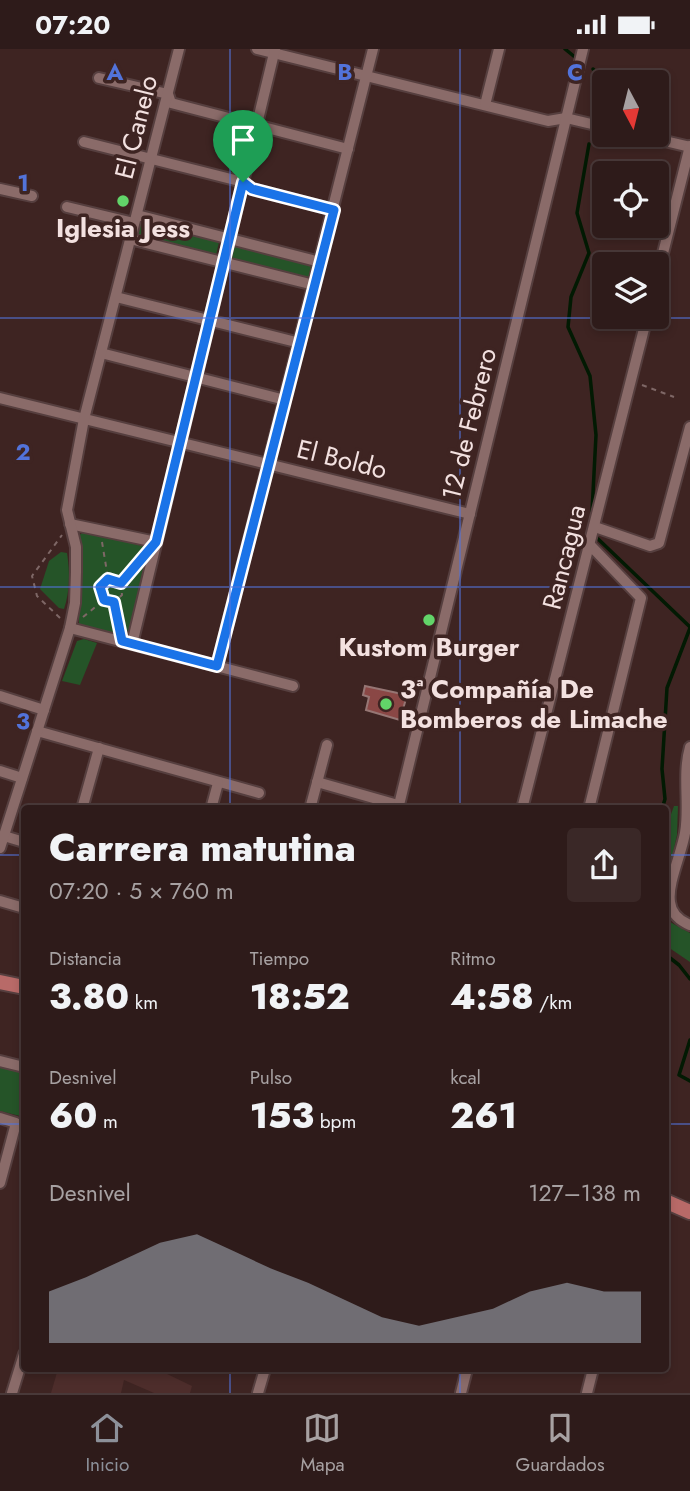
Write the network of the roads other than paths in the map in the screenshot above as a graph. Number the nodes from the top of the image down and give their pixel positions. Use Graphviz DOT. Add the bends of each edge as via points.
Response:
graph roads {
  1 [pos="179,49"];
  2 [pos="257,49"];
  3 [pos="373,49"];
  4 [pos="499,49"];
  5 [pos="583,49"];
  6 [pos="275,51"];
  7 [pos="367,76"];
  8 [pos="99,78"];
  9 [pos="167,95"];
  10 [pos="485,105"];
  11 [pos="566,118"];
  12 [pos="592,124"];
  13 [pos="257,125"];
  14 [pos="669,141"];
  15 [pos="84,142"];
  16 [pos="690,146"];
  17 [pos="348,149"];
  18 [pos="151,159"];
  19 [pos="243,182"];
  20 [pos="0,189"];
  21 [pos="32,197"];
  22 [pos="66,207"];
  23 [pos="334,210"];
  24 [pos="135,219"];
  25 [pos="130,239"];
  26 [pos="229,239"];
  27 [pos="663,252"];
  28 [pos="224,262"];
  29 [pos="320,262"];
  30 [pos="314,285"];
  31 [pos="116,296"];
  32 [pos="210,320"];
  33 [pos="644,329"];
  34 [pos="300,343"];
  35 [pos="101,353"];
  36 [pos="196,377"];
  37 [pos="0,398"];
  38 [pos="285,400"];
  39 [pos="84,419"];
  40 [pos="690,427"];
  41 [pos="180,443"];
  42 [pos="268,464"];
  43 [pos="470,514"];
  44 [pos="70,524"];
  45 [pos="593,535"];
  46 [pos="156,542"];
  47 [pos="70,628"];
  48 [pos="127,643"];
  49 [pos="217,666"];
  50 [pos="293,686"];
  51 [pos="0,696"];
  52 [pos="44,710"];
  53 [pos="37,731"];
  54 [pos="327,745"];
  55 [pos="690,747"];
  56 [pos="99,748"];
  57 [pos="0,771"];
  58 [pos="22,778"];
  59 [pos="317,782"];
  60 [pos="218,783"];
  61 [pos="259,793"];
  62 [pos="83,805"];
  63 [pos="212,805"];
  64 [pos="311,805"];
  65 [pos="392,805"];
  66 [pos="398,805"];
  67 [pos="523,805"];
  68 [pos="590,805"];
  69 [pos="5,818"];
  70 [pos="4,836"];
  71 [pos="21,841"];
  72 [pos="0,848"];
  73 [pos="0,901"];
  74 [pos="21,907"];
  75 [pos="690,925"];
  76 [pos="0,982"];
  77 [pos="21,986"];
  78 [pos="0,1061"];
  79 [pos="21,1066"];
  80 [pos="0,1118"];
  81 [pos="0,1183"];
  82 [pos="669,1203"];
  83 [pos="690,1212"];
  84 [pos="21,1364"];
  85 [pos="264,1372"];
  86 [pos="466,1372"];
  87 [pos="592,1372"];
  88 [pos="12,1393"];
  89 [pos="258,1393"];
  90 [pos="461,1393"];
  91 [pos="587,1393"];
  1 -- 9 [label="street, El Canelo"];
  2 -- 6 [label="street"];
  3 -- 7 [label="street"];
  4 -- 10 [label="street"];
  5 -- 11 [label="street, 12 de Febrero"];
  6 -- 7 [label="street"];
  6 -- 13 [label="street"];
  7 -- 10 [label="street"];
  7 -- 17 [label="street"];
  8 -- 9 [label="street"];
  9 -- 13 [label="street" via="171,103"];
  9 -- 18 [label="street, El Canelo"];
  10 -- 11 [label="street" via="548,121"];
  11 -- 12 [label="street"];
  11 -- 43 [label="street, 12 de Febrero"];
  13 -- 17 [label="street"];
  13 -- 19 [label="street"];
  14 -- 16 [label="street"];
  15 -- 18 [label="street"];
  16 -- 27 [label="street"];
  17 -- 23 [label="street"];
  18 -- 19 [label="street"];
  18 -- 24 [label="street, El Canelo"];
  19 -- 23 [label="street" via="252,189"];
  19 -- 26 [label="street"];
  20 -- 21 [label="street"];
  22 -- 24 [label="street"];
  23 -- 29 [label="street"];
  24 -- 25 [label="street, El Canelo"];
  24 -- 26 [label="street"];
  25 -- 28 [label="street"];
  25 -- 31 [label="street, El Canelo"];
  26 -- 28 [label="street"];
  26 -- 29 [label="street"];
  28 -- 30 [label="street"];
  28 -- 32 [label="street"];
  29 -- 30 [label="street"];
  30 -- 34 [label="street"];
  31 -- 32 [label="street"];
  31 -- 35 [label="street, El Canelo"];
  32 -- 34 [label="street"];
  32 -- 36 [label="street"];
  33 -- 45 [label="street, Rancagua"];
  34 -- 38 [label="street"];
  35 -- 36 [label="street"];
  35 -- 39 [label="street, El Canelo"];
  36 -- 38 [label="street"];
  36 -- 41 [label="street"];
  37 -- 39 [label="street, El Boldo"];
  38 -- 42 [label="street"];
  39 -- 41 [label="street, El Boldo"];
  39 -- 44 [label="street, El Canelo" via="67,510"];
  40 -- 45 [label="street" via="659,543 650,546"];
  41 -- 42 [label="street, El Boldo"];
  41 -- 46 [label="street"];
  42 -- 43 [label="street, El Boldo"];
  42 -- 49 [label="street"];
  43 -- 66 [label="street, 12 de Febrero"];
  44 -- 46 [label="street"];
  44 -- 47 [label="street, El Canelo" via="76,572"];
  45 -- 67 [label="street, Rancagua"];
  45 -- 68 [label="street" via="641,598"];
  46 -- 48 [label="street"];
  47 -- 48 [label="street"];
  47 -- 52 [label="street, El Canelo"];
  48 -- 49 [label="street"];
  49 -- 50 [label="street"];
  51 -- 52 [label="street"];
  52 -- 53 [label="street, El Canelo"];
  53 -- 56 [label="street"];
  53 -- 58 [label="street, El Canelo"];
  54 -- 59 [label="street"];
  55 -- 75 [label="street" via="686,829 669,896 673,912"];
  56 -- 60 [label="street"];
  56 -- 62 [label="street"];
  57 -- 58 [label="street"];
  58 -- 69 [label="street, El Canelo"];
  59 -- 64 [label="street"];
  59 -- 65 [label="street"];
  60 -- 61 [label="street"];
  60 -- 63 [label="street"];
  69 -- 70 [label="street, El Canelo"];
  70 -- 71 [label="street"];
  70 -- 72 [label="street, El Canelo"];
  73 -- 74 [label="street"];
  76 -- 77 [label="main road"];
  78 -- 79 [label="street"];
  80 -- 81 [label="street" via="16,1123"];
  82 -- 83 [label="main road"];
  84 -- 88 [label="street"];
  85 -- 89 [label="street"];
  86 -- 90 [label="street"];
  87 -- 91 [label="street"];
}
